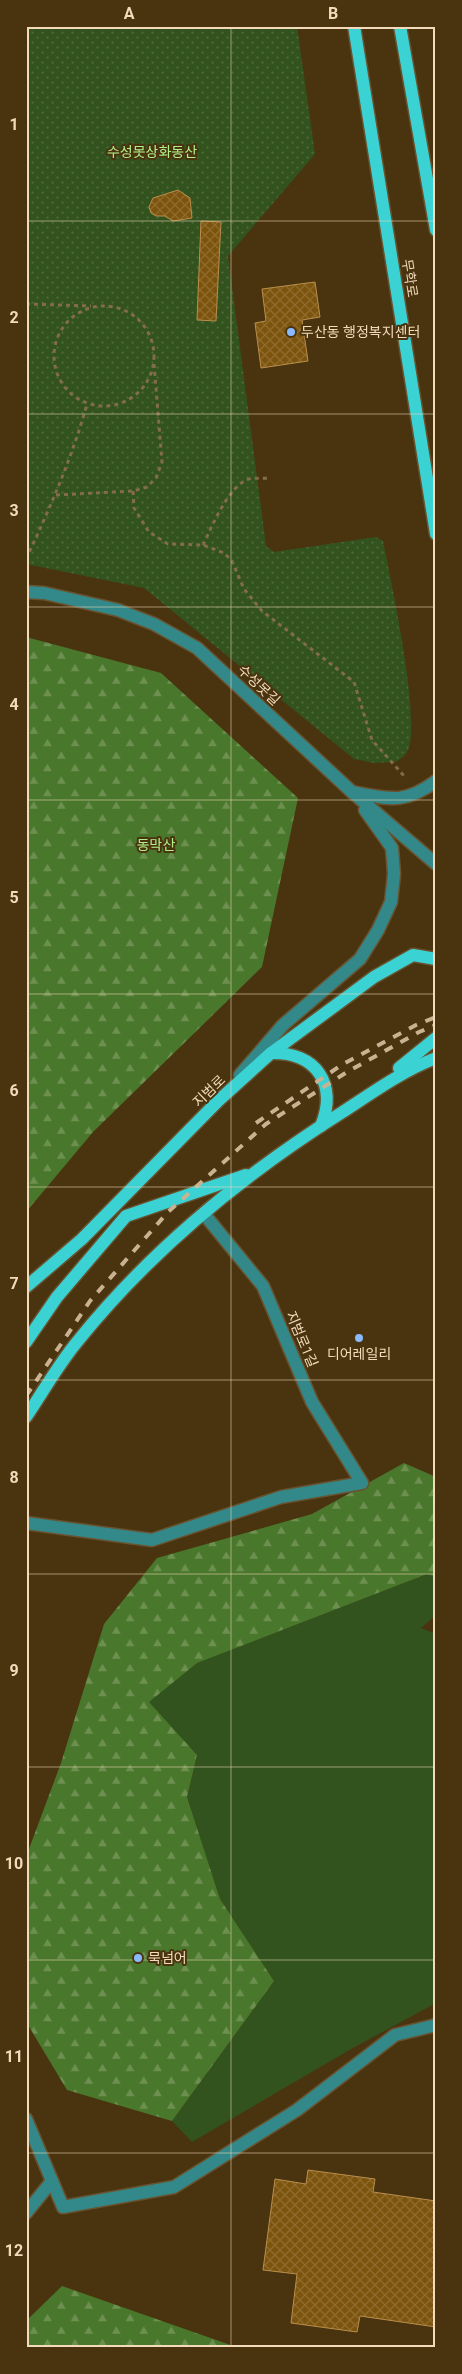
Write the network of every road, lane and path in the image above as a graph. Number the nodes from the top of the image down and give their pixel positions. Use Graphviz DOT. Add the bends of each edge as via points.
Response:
graph roads {
  1 [pos="354,26"];
  2 [pos="400,26"];
  3 [pos="436,230"];
  4 [pos="26,304"];
  5 [pos="95,307"];
  6 [pos="154,354"];
  7 [pos="87,404"];
  8 [pos="269,478"];
  9 [pos="133,491"];
  10 [pos="56,495"];
  11 [pos="436,534"];
  12 [pos="203,545"];
  13 [pos="26,559"];
  14 [pos="26,592"];
  15 [pos="405,777"];
  16 [pos="436,781"];
  17 [pos="352,792"];
  18 [pos="436,864"];
  19 [pos="436,959"];
  20 [pos="436,1038"];
  21 [pos="271,1053"];
  22 [pos="436,1058"];
  23 [pos="436,1064"];
  24 [pos="415,1066"];
  25 [pos="218,1101"];
  26 [pos="355,1104"];
  27 [pos="321,1126"];
  28 [pos="256,1171"];
  29 [pos="204,1214"];
  30 [pos="26,1287"];
  31 [pos="26,1342"];
  32 [pos="26,1417"];
  33 [pos="26,1523"];
  34 [pos="436,2025"];
  35 [pos="26,2119"];
  36 [pos="52,2181"];
  37 [pos="26,2213"];
  1 -- 11 [label="main road, 무학로"];
  2 -- 3 [label="main road"];
  4 -- 5 [label="path"];
  5 -- 6 [label="path" via="118,308 138,320 148,332"];
  5 -- 7 [label="path" via="76,314 66,323 54,348 54,362 61,382 69,393"];
  6 -- 7 [label="path" via="149,378 133,397 111,406"];
  6 -- 9 [label="path" via="162,462 156,478 147,487"];
  7 -- 10 [label="path"];
  8 -- 12 [label="path" via="247,479 238,487 223,506"];
  9 -- 10 [label="path"];
  9 -- 12 [label="path" via="134,508 149,532 168,544"];
  10 -- 13 [label="path"];
  12 -- 15 [label="path" via="224,553 232,561 244,588 262,611 354,682 372,740"];
  14 -- 17 [label="street, 수성못길" via="118,610 154,624 197,648"];
  16 -- 17 [label="street" via="420,793 395,800"];
  17 -- 18 [label="street, 수성못길"];
  17 -- 25 [label="street" via="392,848 394,874 390,902 378,930 360,959 283,1025"];
  19 -- 21 [label="main road, 지범로" via="413,954 374,976"];
  20 -- 26 [label="main road"];
  21 -- 25 [label="main road, 지범로"];
  21 -- 27 [label="main road" via="298,1056 320,1073 328,1099 327,1113"];
  22 -- 24 [label="main road"];
  23 -- 24 [label="main road"];
  24 -- 26 [label="main road"];
  25 -- 30 [label="main road, 지범로" via="82,1239"];
  26 -- 27 [label="main road"];
  27 -- 28 [label="main road"];
  28 -- 29 [label="main road"];
  28 -- 31 [label="main road" via="126,1216 57,1297"];
  29 -- 32 [label="main road" via="156,1255 77,1342"];
  29 -- 33 [label="street, 지범로1길" via="263,1286 312,1402 362,1483 281,1497 152,1540"];
  34 -- 36 [label="street" via="395,2035 297,2110 174,2187 64,2207"];
  35 -- 36 [label="street"];
  36 -- 37 [label="street"];
}
